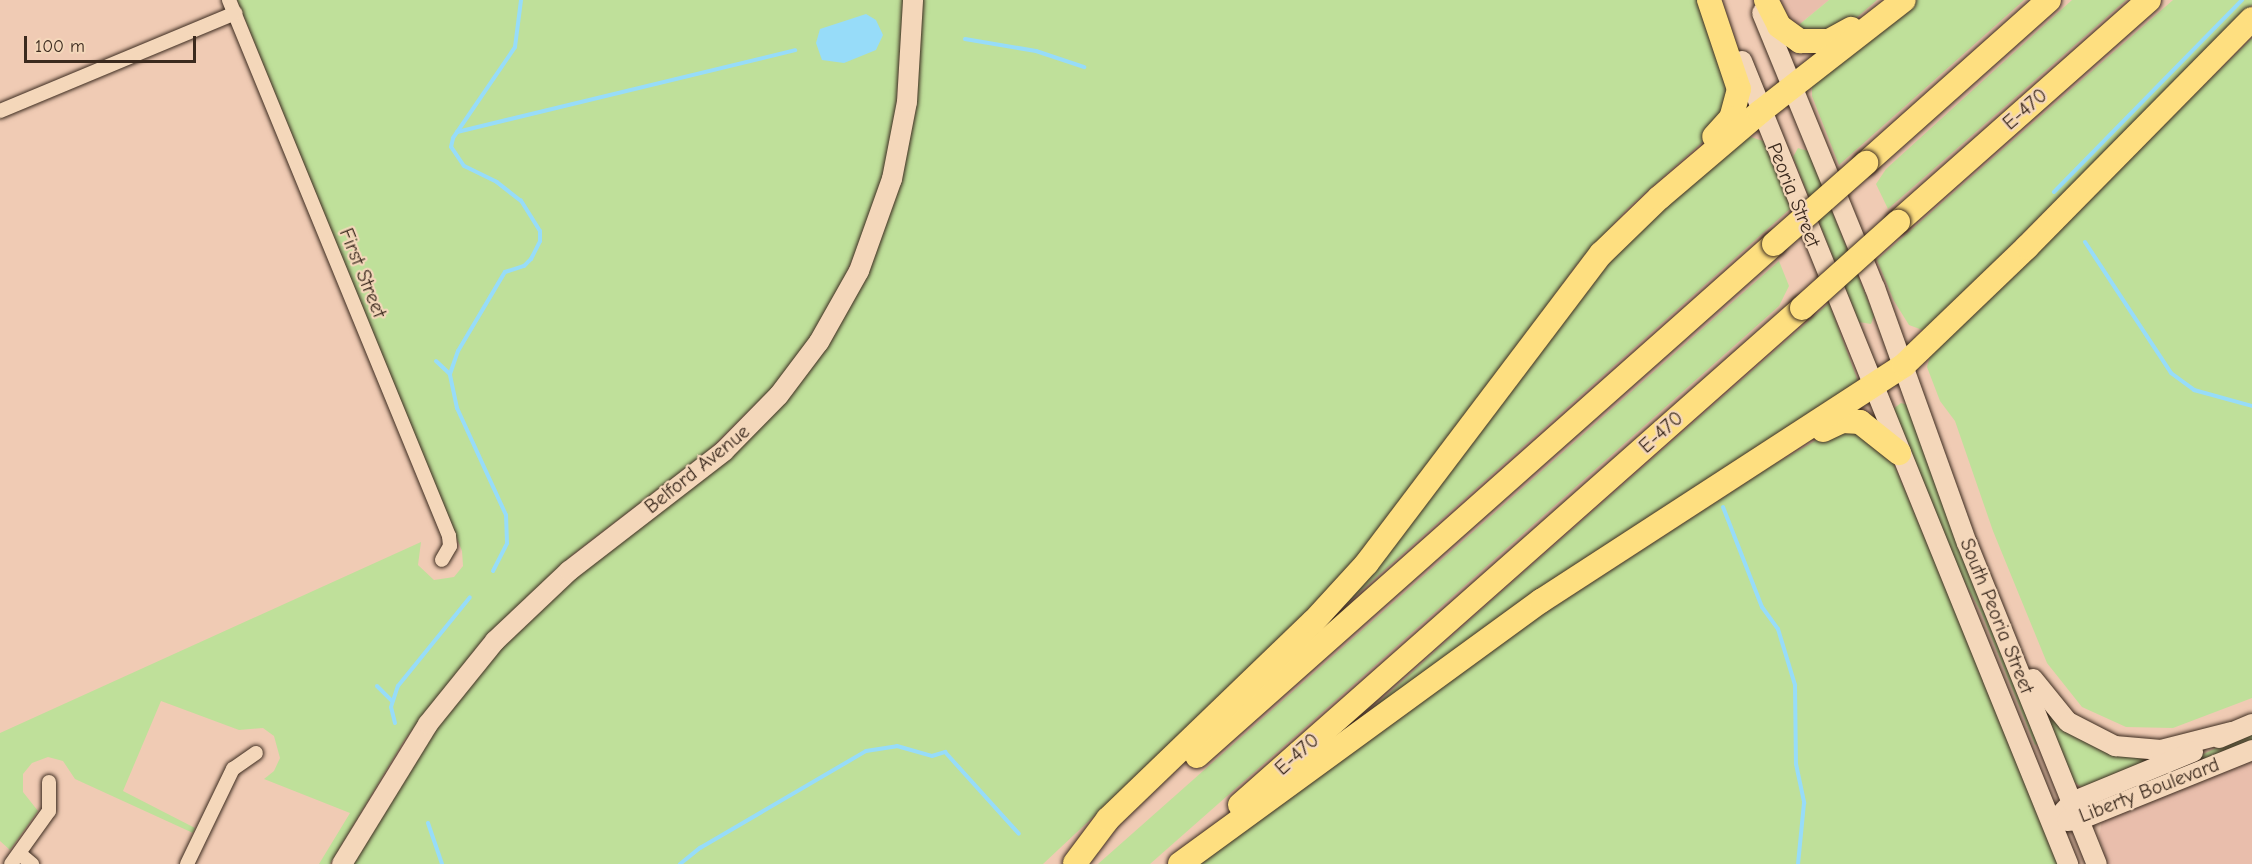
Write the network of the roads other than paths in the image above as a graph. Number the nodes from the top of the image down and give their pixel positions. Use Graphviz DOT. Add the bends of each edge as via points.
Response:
graph roads {
  1 [pos="229,0"];
  2 [pos="913,0"];
  3 [pos="1710,0"];
  4 [pos="1720,0"];
  5 [pos="1756,0"];
  6 [pos="1766,0"];
  7 [pos="1888,0"];
  8 [pos="1904,0"];
  9 [pos="2049,0"];
  10 [pos="2149,0"];
  11 [pos="235,13"];
  12 [pos="2252,19"];
  13 [pos="2252,30"];
  14 [pos="1794,85"];
  15 [pos="0,111"];
  16 [pos="1760,112"];
  17 [pos="2109,164"];
  18 [pos="1659,198"];
  19 [pos="1904,365"];
  20 [pos="1872,388"];
  21 [pos="1780,448"];
  22 [pos="1899,453"];
  23 [pos="442,560"];
  24 [pos="2005,636"];
  25 [pos="2252,724"];
  26 [pos="2231,732"];
  27 [pos="2252,750"];
  28 [pos="256,753"];
  29 [pos="49,782"];
  30 [pos="2076,811"];
  31 [pos="2052,822"];
  32 [pos="16,859"];
  33 [pos="1075,863"];
  34 [pos="32,864"];
  35 [pos="187,864"];
  36 [pos="342,864"];
  37 [pos="1174,864"];
  38 [pos="1180,864"];
  39 [pos="2068,864"];
  40 [pos="2097,864"];
  1 -- 11 [label="street, First Street"];
  2 -- 36 [label="main road, Belford Avenue" via="907,102 895,169 863,262 819,342 779,396 724,451 569,571 490,646 420,736"];
  3 -- 18 [label="highway" via="1737,75 1736,106 1727,125 1683,165"];
  4 -- 16 [label="main road, Peoria Street"];
  5 -- 14 [label="main road, Peoria Street"];
  6 -- 7 [label="highway" via="1783,30 1800,41 1814,43 1845,33"];
  8 -- 14 [label="highway"];
  9 -- 33 [label="highway, bridge"];
  10 -- 37 [label="highway, E-470, bridge"];
  11 -- 15 [label="street"];
  11 -- 23 [label="street, First Street" via="449,536 450,549"];
  12 -- 17 [label="highway"];
  13 -- 17 [label="highway"];
  14 -- 16 [label="highway"];
  14 -- 19 [label="main road, Peoria Street"];
  16 -- 18 [label="highway"];
  16 -- 20 [label="main road, Peoria Street"];
  17 -- 19 [label="highway"];
  18 -- 33 [label="highway" via="1585,272 1402,519 1353,578 1313,622 1108,819"];
  19 -- 20 [label="highway"];
  19 -- 24 [label="main road, South Peoria Street"];
  20 -- 21 [label="highway"];
  20 -- 22 [label="main road, South Peoria Street"];
  21 -- 22 [label="highway" via="1802,444 1847,420 1872,428"];
  21 -- 38 [label="highway" via="1541,601"];
  22 -- 31 [label="main road, South Peoria Street"];
  24 -- 26 [label="main road" via="2022,653 2038,689 2053,708 2077,729 2104,742 2152,751"];
  24 -- 30 [label="main road, South Peoria Street"];
  25 -- 26 [label="main road, Liberty Boulevard"];
  26 -- 30 [label="main road, Liberty Boulevard"];
  27 -- 30 [label="main road, Liberty Boulevard"];
  28 -- 35 [label="street" via="233,769"];
  29 -- 32 [label="street" via="49,811"];
  30 -- 31 [label="main road, Liberty Boulevard"];
  30 -- 40 [label="main road, South Peoria Street"];
  31 -- 39 [label="main road, South Peoria Street"];
  32 -- 34 [label="street"];
}
